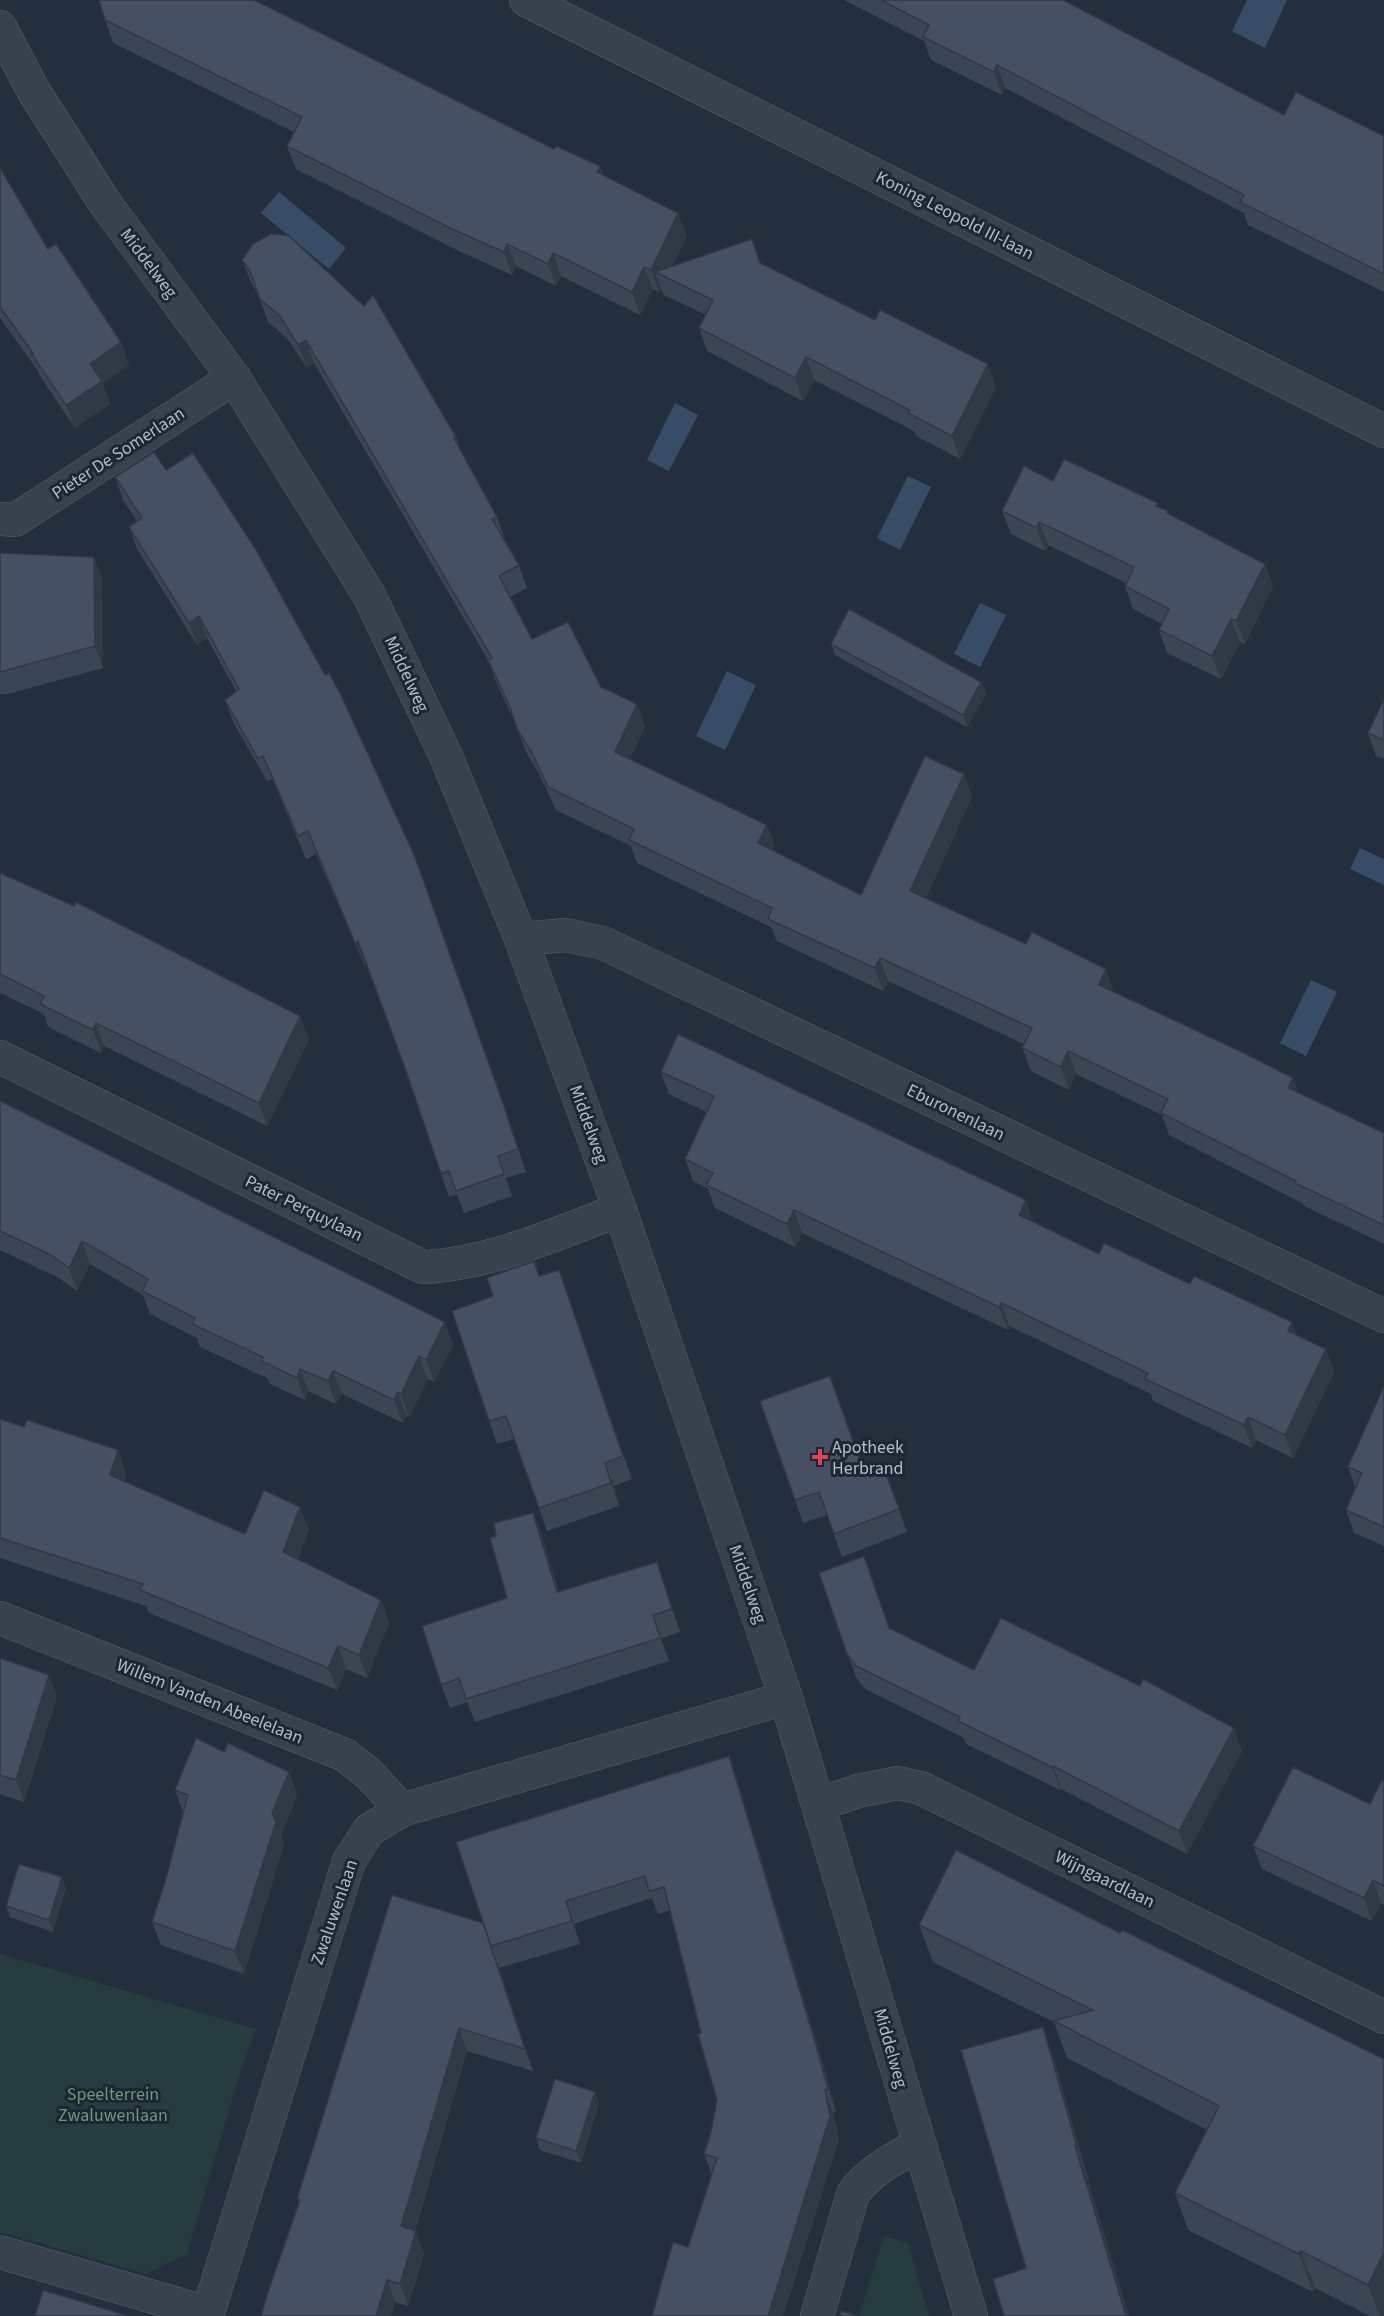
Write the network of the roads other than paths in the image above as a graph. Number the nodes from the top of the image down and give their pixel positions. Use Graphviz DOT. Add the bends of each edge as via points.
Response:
graph roads {
  1 [pos="526,0"];
  2 [pos="0,27"];
  3 [pos="234,378"];
  4 [pos="1384,431"];
  5 [pos="0,519"];
  6 [pos="521,939"];
  7 [pos="0,1057"];
  8 [pos="621,1210"];
  9 [pos="1384,1316"];
  10 [pos="0,1618"];
  11 [pos="786,1698"];
  12 [pos="819,1804"];
  13 [pos="402,1810"];
  14 [pos="1384,2017"];
  15 [pos="919,2145"];
  16 [pos="0,2252"];
  17 [pos="207,2314"];
  18 [pos="817,2316"];
  19 [pos="971,2316"];
  1 -- 4 [label="street, Koning Leopold III-laan"];
  2 -- 3 [label="street, Middelweg" via="33,90 105,203"];
  3 -- 5 [label="street, Pieter De Somerlaan" via="15,520"];
  3 -- 6 [label="street, Middelweg" via="369,595 446,756"];
  6 -- 8 [label="street, Middelweg"];
  6 -- 9 [label="street, Eburonenlaan" via="566,935 603,943"];
  7 -- 8 [label="street, Pater Perquylaan" via="423,1267 485,1258"];
  8 -- 11 [label="street, Middelweg"];
  10 -- 13 [label="street, Willem Vanden Abeelelaan" via="345,1755 368,1773"];
  11 -- 12 [label="street, Middelweg"];
  11 -- 13 [label="street, Zwaluwenlaan"];
  12 -- 14 [label="street, Wijngaardlaan" via="898,1783 921,1788"];
  12 -- 15 [label="street, Middelweg"];
  13 -- 17 [label="street, Zwaluwenlaan" via="369,1830 349,1861"];
  15 -- 18 [label="street" via="862,2181 854,2194"];
  15 -- 19 [label="street, Middelweg"];
  16 -- 17 [label="street, Zwaluwenlaan"];
}
